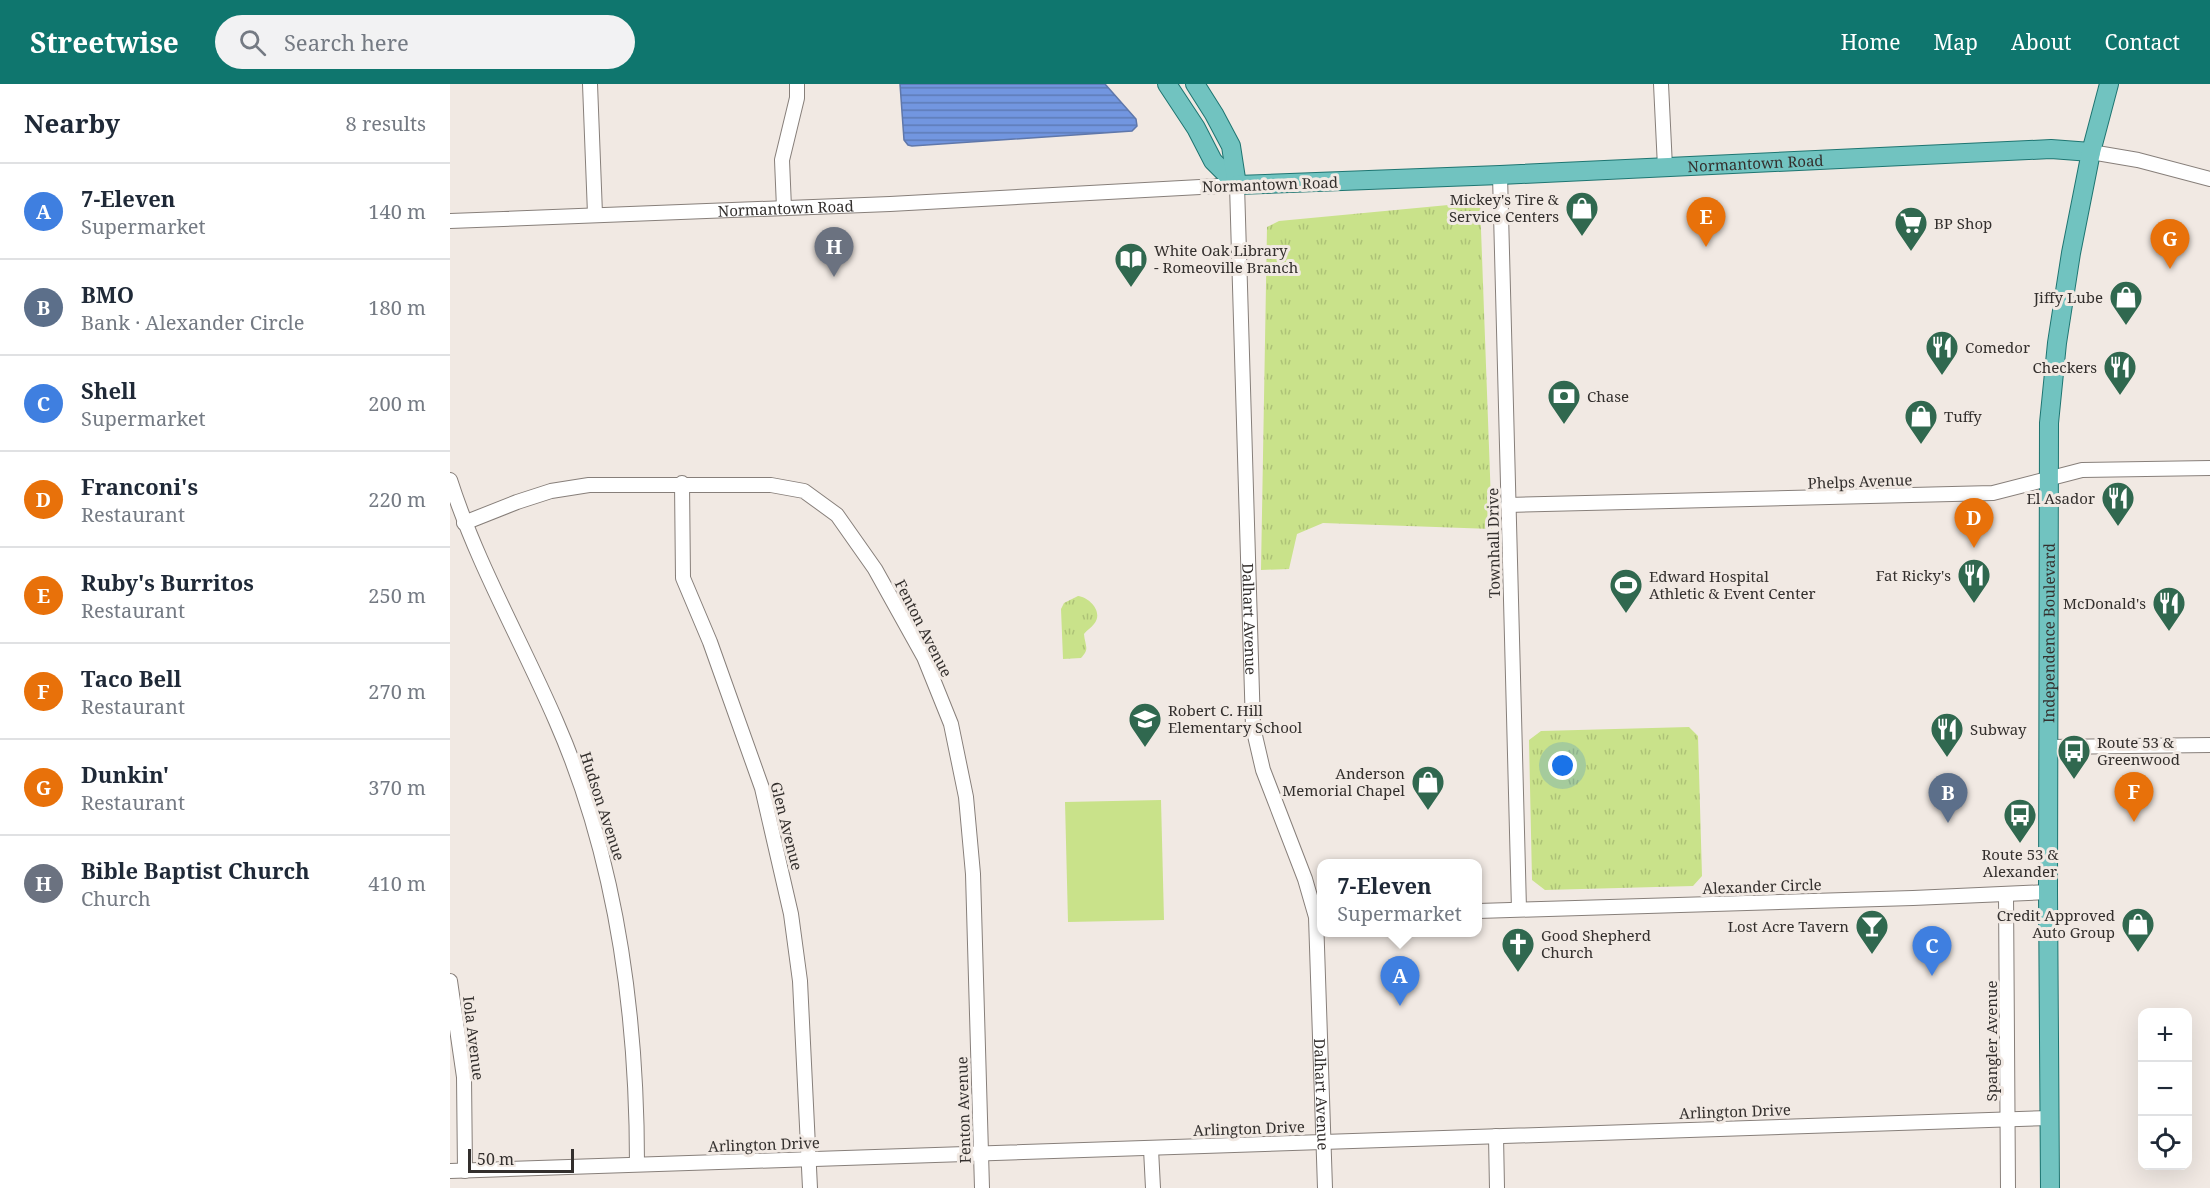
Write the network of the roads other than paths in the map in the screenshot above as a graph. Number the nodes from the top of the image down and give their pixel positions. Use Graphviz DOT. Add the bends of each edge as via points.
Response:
graph roads {
  1 [pos="590,84"];
  2 [pos="797,84"];
  3 [pos="1167,84"];
  4 [pos="1195,84"];
  5 [pos="1661,84"];
  6 [pos="2109,84"];
  7 [pos="2091,152"];
  8 [pos="1665,167"];
  9 [pos="1500,175"];
  10 [pos="2210,179"];
  11 [pos="1237,184"];
  12 [pos="784,208"];
  13 [pos="595,214"];
  14 [pos="450,221"];
  15 [pos="2210,468"];
  16 [pos="450,480"];
  17 [pos="2048,481"];
  18 [pos="682,483"];
  19 [pos="1508,505"];
  20 [pos="464,523"];
  21 [pos="2210,745"];
  22 [pos="2049,747"];
  23 [pos="2048,892"];
  24 [pos="2006,894"];
  25 [pos="1519,909"];
  26 [pos="1482,911"];
  27 [pos="1317,912"];
  28 [pos="1319,937"];
  29 [pos="450,981"];
  30 [pos="2050,1118"];
  31 [pos="2008,1119"];
  32 [pos="1496,1136"];
  33 [pos="1323,1142"];
  34 [pos="1151,1149"];
  35 [pos="980,1152"];
  36 [pos="808,1160"];
  37 [pos="637,1164"];
  38 [pos="450,1171"];
  39 [pos="465,1171"];
  40 [pos="810,1188"];
  41 [pos="982,1188"];
  42 [pos="1153,1188"];
  43 [pos="1325,1188"];
  44 [pos="1497,1188"];
  45 [pos="2008,1188"];
  46 [pos="2050,1188"];
  1 -- 13 [label="street"];
  2 -- 12 [label="street" via="782,160"];
  3 -- 11 [label="main road" via="1213,161"];
  4 -- 11 [label="main road, Dalhart Avenue" via="1231,146"];
  5 -- 8 [label="street"];
  6 -- 7 [label="main road, Independence Boulevard"];
  7 -- 8 [label="main road, Normantown Road" via="2051,149"];
  7 -- 10 [label="street"];
  7 -- 17 [label="main road, Independence Boulevard" via="2059,333 2049,423"];
  8 -- 9 [label="main road, Normantown Road"];
  9 -- 11 [label="main road, Normantown Road"];
  9 -- 19 [label="street, Townhall Drive"];
  11 -- 12 [label="street, Normantown Road"];
  11 -- 27 [label="street, Dalhart Avenue" via="1253,727 1263,770"];
  12 -- 13 [label="street, Normantown Road"];
  13 -- 14 [label="street, Normantown Road"];
  15 -- 17 [label="street, Phelps Avenue" via="2082,470"];
  16 -- 20 [label="street, Hudson Avenue"];
  17 -- 19 [label="street, Phelps Avenue" via="1994,493"];
  17 -- 22 [label="main road, Independence Boulevard"];
  18 -- 20 [label="street, Fenton Avenue" via="589,485 551,491"];
  18 -- 35 [label="street, Fenton Avenue" via="771,485 804,491 837,515 875,569 924,657 951,724 966,797"];
  18 -- 36 [label="street, Glen Avenue" via="682,578 710,642 762,788 791,914 800,981"];
  19 -- 25 [label="street, Townhall Drive"];
  20 -- 37 [label="street, Hudson Avenue" via="557,722 608,874 632,1024"];
  21 -- 22 [label="street"];
  22 -- 23 [label="main road, Independence Boulevard"];
  23 -- 24 [label="street, Alexander Circle"];
  23 -- 30 [label="main road, Independence Boulevard"];
  24 -- 25 [label="street, Alexander Circle"];
  24 -- 31 [label="street, Spangler Avenue"];
  25 -- 26 [label="street, Alexander Circle"];
  28 -- 33 [label="street, Dalhart Avenue"];
  29 -- 39 [label="street, Iola Avenue" via="464,1077"];
  30 -- 31 [label="street, Arlington Drive"];
  30 -- 46 [label="main road, Independence Boulevard"];
  31 -- 32 [label="street, Arlington Drive"];
  31 -- 45 [label="street, Spangler Avenue"];
  32 -- 33 [label="street, Arlington Drive"];
  32 -- 44 [label="street"];
  33 -- 34 [label="street, Arlington Drive"];
  33 -- 43 [label="street, Dalhart Avenue"];
  34 -- 35 [label="street, Arlington Drive"];
  34 -- 42 [label="street"];
  35 -- 36 [label="street, Arlington Drive"];
  35 -- 41 [label="street, Fenton Avenue"];
  36 -- 37 [label="street, Arlington Drive"];
  36 -- 40 [label="street, Glen Avenue"];
  37 -- 39 [label="street, Arlington Drive"];
  38 -- 39 [label="street, Arlington Drive"];
}
